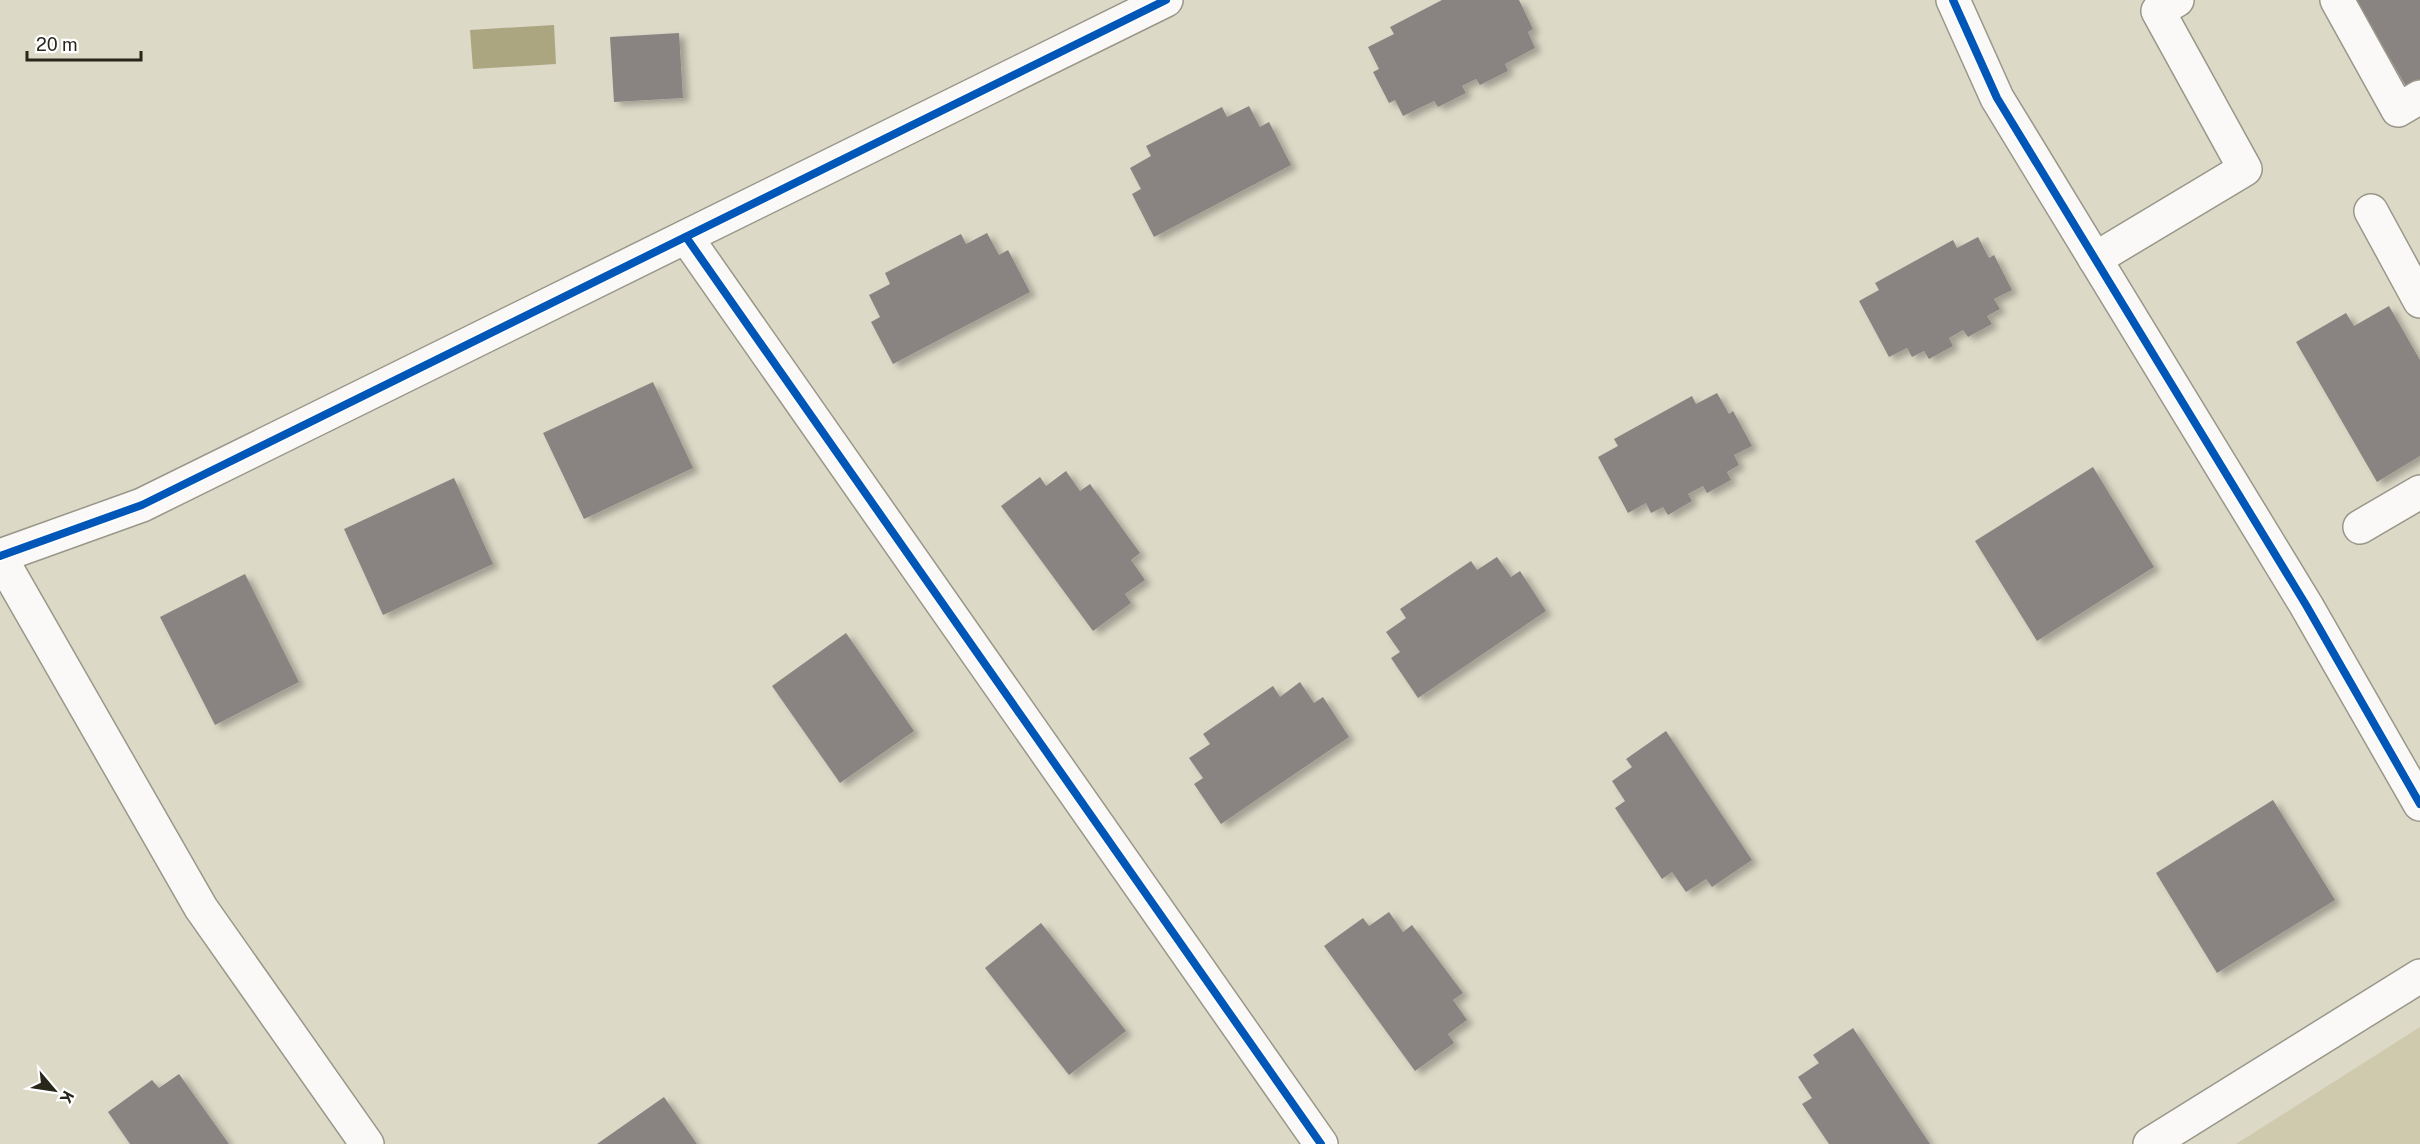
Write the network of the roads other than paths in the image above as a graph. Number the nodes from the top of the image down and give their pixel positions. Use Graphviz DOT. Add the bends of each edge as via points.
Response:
graph roads {
  1 [pos="1166,0"];
  2 [pos="1953,0"];
  3 [pos="2177,0"];
  4 [pos="2337,0"];
  5 [pos="2420,98"];
  6 [pos="2371,211"];
  7 [pos="686,237"];
  8 [pos="2095,259"];
  9 [pos="2420,301"];
  10 [pos="2420,492"];
  11 [pos="2360,527"];
  12 [pos="0,556"];
  13 [pos="2420,804"];
  14 [pos="2420,976"];
  15 [pos="367,1144"];
  16 [pos="1321,1144"];
  17 [pos="2150,1144"];
  1 -- 7 [label="street"];
  2 -- 8 [label="street" via="1997,98"];
  3 -- 8 [label="street" via="2158,11 2245,170"];
  4 -- 5 [label="street" via="2398,110"];
  6 -- 9 [label="street"];
  7 -- 12 [label="street" via="142,505"];
  7 -- 16 [label="street"];
  8 -- 13 [label="street" via="2306,606"];
  10 -- 11 [label="street"];
  12 -- 15 [label="street" via="201,908"];
  14 -- 17 [label="street"];
}
